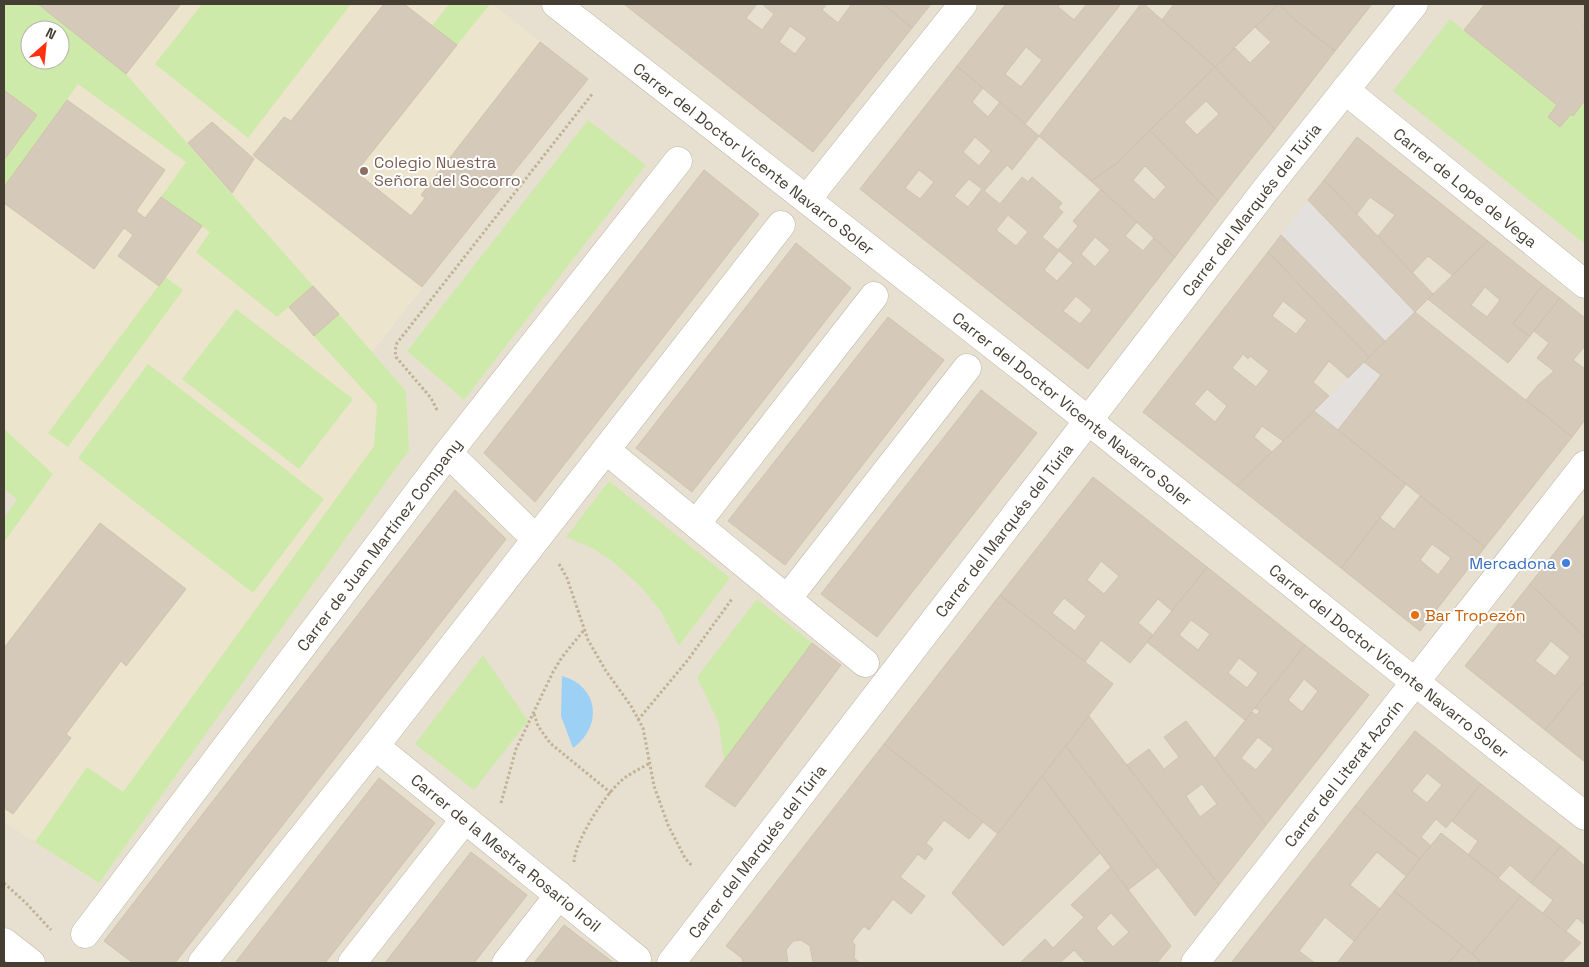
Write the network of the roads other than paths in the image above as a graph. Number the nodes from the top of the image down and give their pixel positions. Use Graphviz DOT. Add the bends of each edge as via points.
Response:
graph roads {
  1 [pos="556,4"];
  2 [pos="963,4"];
  3 [pos="1414,4"];
  4 [pos="1345,90"];
  5 [pos="678,161"];
  6 [pos="807,199"];
  7 [pos="781,225"];
  8 [pos="1585,284"];
  9 [pos="874,296"];
  10 [pos="967,368"];
  11 [pos="1088,421"];
  12 [pos="606,450"];
  13 [pos="448,453"];
  14 [pos="1585,465"];
  15 [pos="696,524"];
  16 [pos="536,539"];
  17 [pos="787,599"];
  18 [pos="865,663"];
  19 [pos="1414,682"];
  20 [pos="375,746"];
  21 [pos="1585,816"];
  22 [pos="465,819"];
  23 [pos="559,895"];
  24 [pos="86,934"];
  25 [pos="4,942"];
  26 [pos="637,959"];
  27 [pos="31,963"];
  28 [pos="202,963"];
  29 [pos="352,963"];
  30 [pos="506,963"];
  31 [pos="672,963"];
  32 [pos="1194,963"];
  1 -- 6 [label="street, Carrer del Doctor Vicente Navarro Soler"];
  2 -- 6 [label="street"];
  3 -- 4 [label="street, Carrer del Marqués del Túria"];
  4 -- 8 [label="street, Carrer de Lope de Vega"];
  4 -- 11 [label="street, Carrer del Marqués del Túria"];
  5 -- 13 [label="street, Carrer de Juan Martínez Company"];
  6 -- 11 [label="street, Carrer del Doctor Vicente Navarro Soler"];
  7 -- 12 [label="street"];
  9 -- 15 [label="street"];
  10 -- 17 [label="street"];
  11 -- 19 [label="street, Carrer del Doctor Vicente Navarro Soler"];
  11 -- 31 [label="street, Carrer del Marqués del Túria"];
  12 -- 15 [label="street"];
  12 -- 16 [label="street"];
  13 -- 16 [label="street"];
  13 -- 24 [label="street, Carrer de Juan Martínez Company"];
  14 -- 19 [label="street, Carrer del Literat Azorín"];
  15 -- 17 [label="street"];
  16 -- 20 [label="street"];
  17 -- 18 [label="street"];
  19 -- 21 [label="street, Carrer del Doctor Vicente Navarro Soler"];
  19 -- 32 [label="street, Carrer del Literat Azorín"];
  20 -- 22 [label="street, Carrer de la Mestra Rosario Iroil"];
  20 -- 28 [label="street"];
  22 -- 23 [label="street, Carrer de la Mestra Rosario Iroil"];
  22 -- 29 [label="street"];
  23 -- 26 [label="street, Carrer de la Mestra Rosario Iroil"];
  23 -- 30 [label="street"];
  25 -- 27 [label="street"];
}
